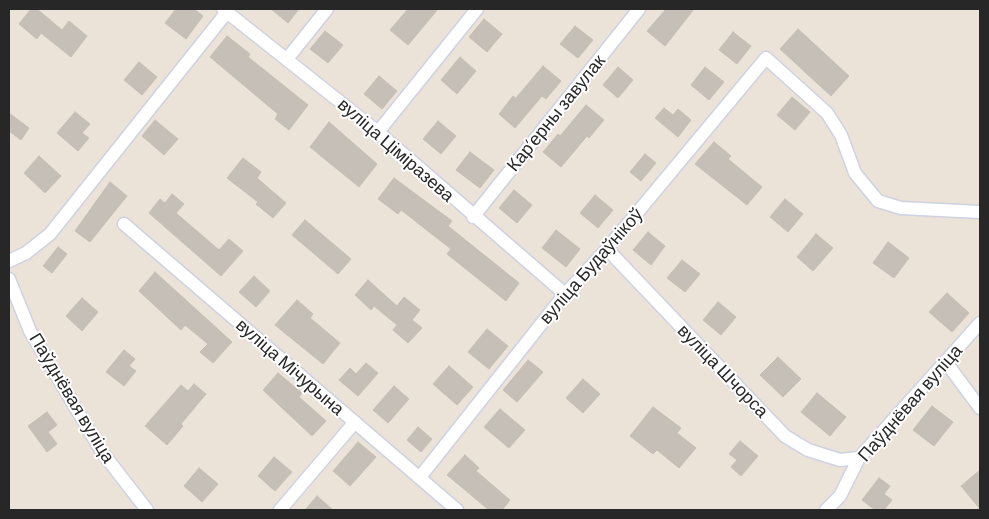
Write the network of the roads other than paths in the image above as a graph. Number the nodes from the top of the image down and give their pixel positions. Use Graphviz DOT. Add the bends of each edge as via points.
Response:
graph roads {
  1 [pos="327,9"];
  2 [pos="477,9"];
  3 [pos="639,9"];
  4 [pos="225,10"];
  5 [pos="287,59"];
  6 [pos="378,132"];
  7 [pos="980,212"];
  8 [pos="473,217"];
  9 [pos="124,224"];
  10 [pos="607,248"];
  11 [pos="9,261"];
  12 [pos="9,279"];
  13 [pos="565,294"];
  14 [pos="980,323"];
  15 [pos="945,362"];
  16 [pos="980,408"];
  17 [pos="355,422"];
  18 [pos="859,458"];
  19 [pos="420,477"];
  20 [pos="840,496"];
  21 [pos="147,510"];
  22 [pos="280,510"];
  23 [pos="457,510"];
  24 [pos="826,510"];
  25 [pos="841,510"];
  1 -- 5 [label="street"];
  2 -- 6 [label="street"];
  3 -- 8 [label="street, Карʼерны завулак"];
  4 -- 5 [label="street, вуліца Ціміразева"];
  4 -- 11 [label="street" via="50,234 26,253"];
  5 -- 6 [label="street, вуліца Ціміразева"];
  6 -- 8 [label="street, вуліца Ціміразева"];
  7 -- 10 [label="street, вуліца Будаўнікоў" via="901,208 878,201 855,174 841,135 828,113 766,58"];
  8 -- 13 [label="street, вуліца Ціміразева"];
  9 -- 17 [label="street, вуліца Мічурына"];
  10 -- 13 [label="street, вуліца Будаўнікоў"];
  10 -- 18 [label="street, вуліца Шчорса" via="786,436 808,450 840,460"];
  12 -- 21 [label="street, Паўднёвая вуліца" via="30,331 97,444"];
  13 -- 19 [label="street, вуліца Будаўнікоў"];
  14 -- 15 [label="street, Паўднёвая вуліца"];
  15 -- 16 [label="street"];
  15 -- 18 [label="street, Паўднёвая вуліца"];
  17 -- 19 [label="street, вуліца Мічурына"];
  17 -- 22 [label="street"];
  18 -- 20 [label="street, Паўднёвая вуліца"];
  19 -- 23 [label="street, вуліца Мічурына"];
  20 -- 24 [label="street, Паўднёвая вуліца"];
  20 -- 25 [label="street"];
}
